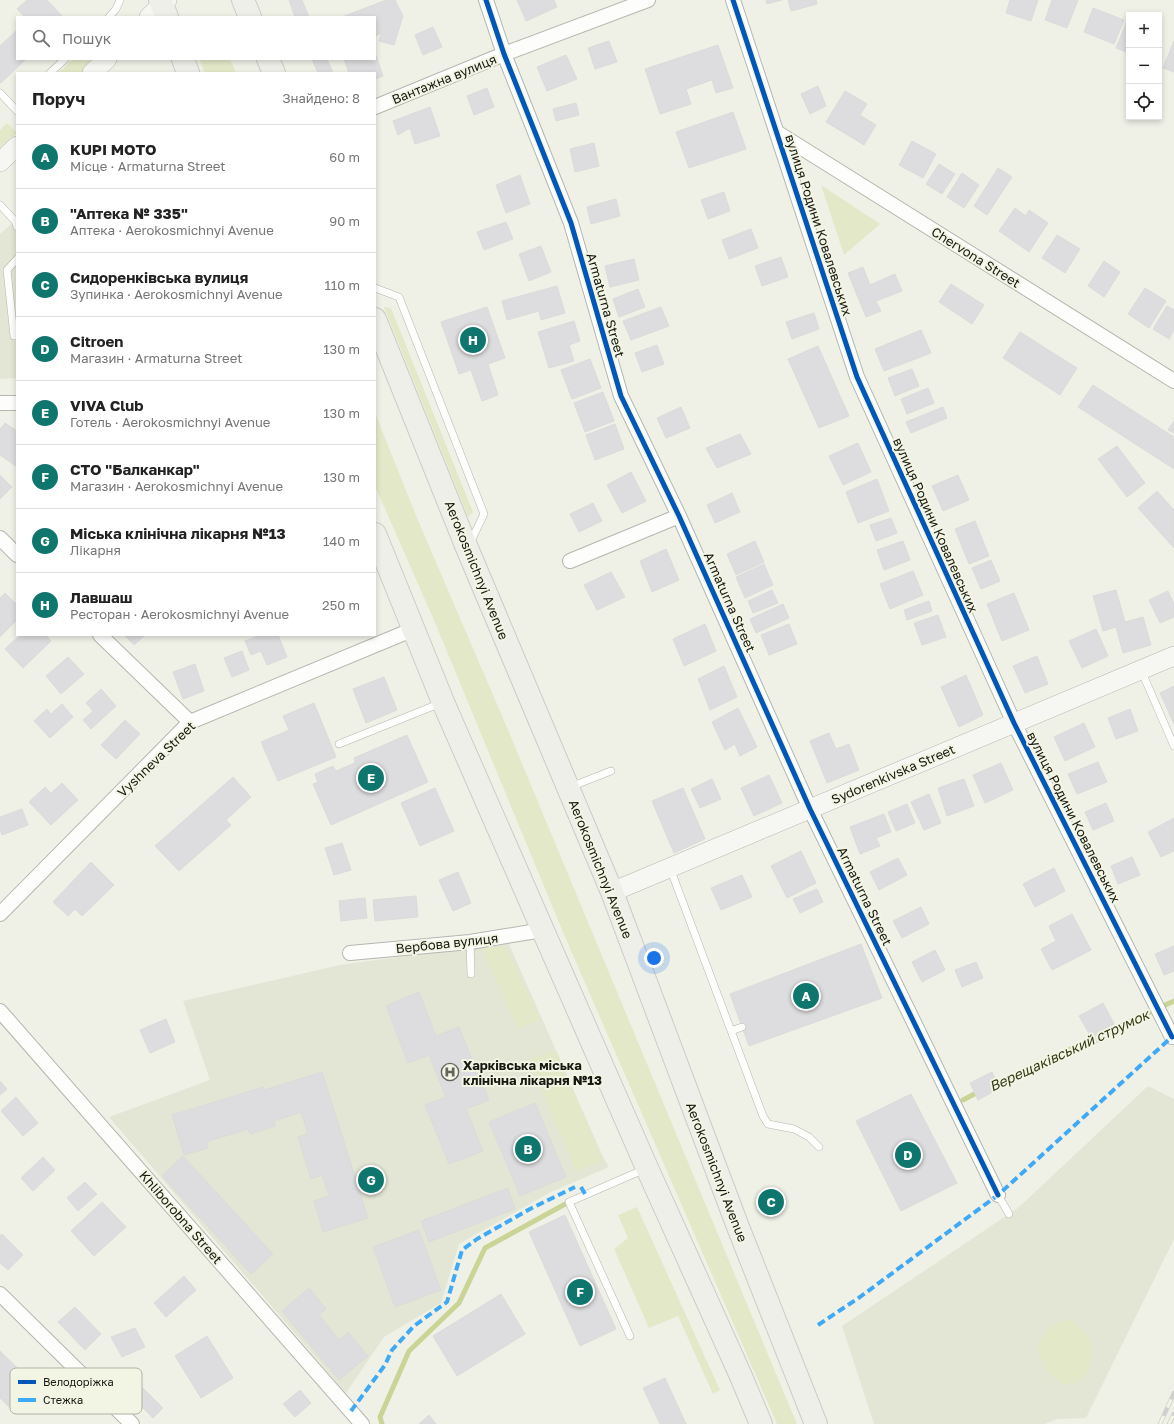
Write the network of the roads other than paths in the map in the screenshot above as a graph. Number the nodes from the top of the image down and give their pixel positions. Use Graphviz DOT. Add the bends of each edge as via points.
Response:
graph roads {
  1 [pos="120,0"];
  2 [pos="243,0"];
  3 [pos="486,0"];
  4 [pos="648,0"];
  5 [pos="733,0"];
  6 [pos="110,16"];
  7 [pos="250,16"];
  8 [pos="504,54"];
  9 [pos="64,60"];
  10 [pos="106,60"];
  11 [pos="183,60"];
  12 [pos="268,60"];
  13 [pos="51,72"];
  14 [pos="93,72"];
  15 [pos="188,72"];
  16 [pos="274,72"];
  17 [pos="0,93"];
  18 [pos="16,107"];
  19 [pos="376,107"];
  20 [pos="778,133"];
  21 [pos="16,147"];
  22 [pos="0,162"];
  23 [pos="0,205"];
  24 [pos="16,224"];
  25 [pos="16,260"];
  26 [pos="376,288"];
  27 [pos="376,321"];
  28 [pos="14,336"];
  29 [pos="1174,381"];
  30 [pos="16,403"];
  31 [pos="0,404"];
  32 [pos="679,516"];
  33 [pos="376,536"];
  34 [pos="0,538"];
  35 [pos="467,548"];
  36 [pos="16,554"];
  37 [pos="570,561"];
  38 [pos="414,629"];
  39 [pos="101,636"];
  40 [pos="1174,656"];
  41 [pos="1140,670"];
  42 [pos="443,702"];
  43 [pos="190,722"];
  44 [pos="1014,723"];
  45 [pos="339,744"];
  46 [pos="1174,746"];
  47 [pos="611,771"];
  48 [pos="567,788"];
  49 [pos="810,809"];
  50 [pos="670,868"];
  51 [pos="612,892"];
  52 [pos="0,914"];
  53 [pos="543,930"];
  54 [pos="470,942"];
  55 [pos="350,953"];
  56 [pos="471,974"];
  57 [pos="0,1011"];
  58 [pos="742,1027"];
  59 [pos="731,1030"];
  60 [pos="1172,1037"];
  61 [pos="819,1147"];
  62 [pos="647,1168"];
  63 [pos="998,1195"];
  64 [pos="1009,1214"];
  65 [pos="0,1294"];
  66 [pos="630,1336"];
  67 [pos="75,1368"];
  68 [pos="122,1414"];
  69 [pos="132,1424"];
  70 [pos="362,1424"];
  71 [pos="761,1424"];
  72 [pos="816,1424"];
  1 -- 6 [label="lane"];
  2 -- 7 [label="main road"];
  3 -- 8 [label="street, Armaturna Street"];
  4 -- 8 [label="street, Вантажна вулиця"];
  5 -- 20 [label="street, вулиця Родини Ковалевських"];
  8 -- 19 [label="street, Вантажна вулиця"];
  8 -- 32 [label="street, Armaturna Street" via="571,223 621,396"];
  9 -- 13 [label="lane"];
  10 -- 14 [label="main road"];
  11 -- 15 [label="main road"];
  12 -- 16 [label="main road"];
  17 -- 18 [label="lane"];
  20 -- 29 [label="street, Chervona Street"];
  20 -- 44 [label="street, вулиця Родини Ковалевських" via="857,377"];
  21 -- 22 [label="main road"];
  23 -- 24 [label="lane"];
  25 -- 28 [label="lane" via="7,270"];
  26 -- 35 [label="lane" via="399,297 484,514"];
  27 -- 35 [label="main road, Aerokosmichnyi Avenue"];
  30 -- 31 [label="street"];
  32 -- 37 [label="street"];
  32 -- 49 [label="street, Armaturna Street"];
  33 -- 38 [label="main road"];
  34 -- 36 [label="street"];
  35 -- 48 [label="main road, Aerokosmichnyi Avenue"];
  38 -- 42 [label="main road"];
  38 -- 43 [label="street, Vyshneva Street"];
  39 -- 43 [label="street"];
  40 -- 41 [label="main road, Sydorenkivska Street"];
  41 -- 44 [label="main road, Sydorenkivska Street"];
  41 -- 46 [label="lane"];
  42 -- 45 [label="lane"];
  42 -- 53 [label="main road"];
  43 -- 52 [label="street, Vyshneva Street"];
  44 -- 49 [label="main road, Sydorenkivska Street"];
  44 -- 60 [label="street, вулиця Родини Ковалевських"];
  47 -- 48 [label="lane"];
  48 -- 51 [label="main road, Aerokosmichnyi Avenue"];
  49 -- 50 [label="main road, Sydorenkivska Street"];
  49 -- 63 [label="street, Armaturna Street"];
  50 -- 51 [label="main road, Sydorenkivska Street"];
  50 -- 59 [label="lane"];
  51 -- 72 [label="main road, Aerokosmichnyi Avenue" via="738,1227"];
  53 -- 54 [label="street, Вербова вулиця"];
  53 -- 62 [label="main road"];
  54 -- 55 [label="street, Вербова вулиця"];
  54 -- 56 [label="lane"];
  57 -- 70 [label="street, Khliborobna Street"];
  58 -- 59 [label="lane"];
  59 -- 61 [label="lane" via="768,1124 794,1129 809,1137"];
  62 -- 66 [label="lane" via="569,1202"];
  62 -- 71 [label="main road"];
  63 -- 64 [label="lane"];
  65 -- 67 [label="street"];
  68 -- 69 [label="street"];
}
